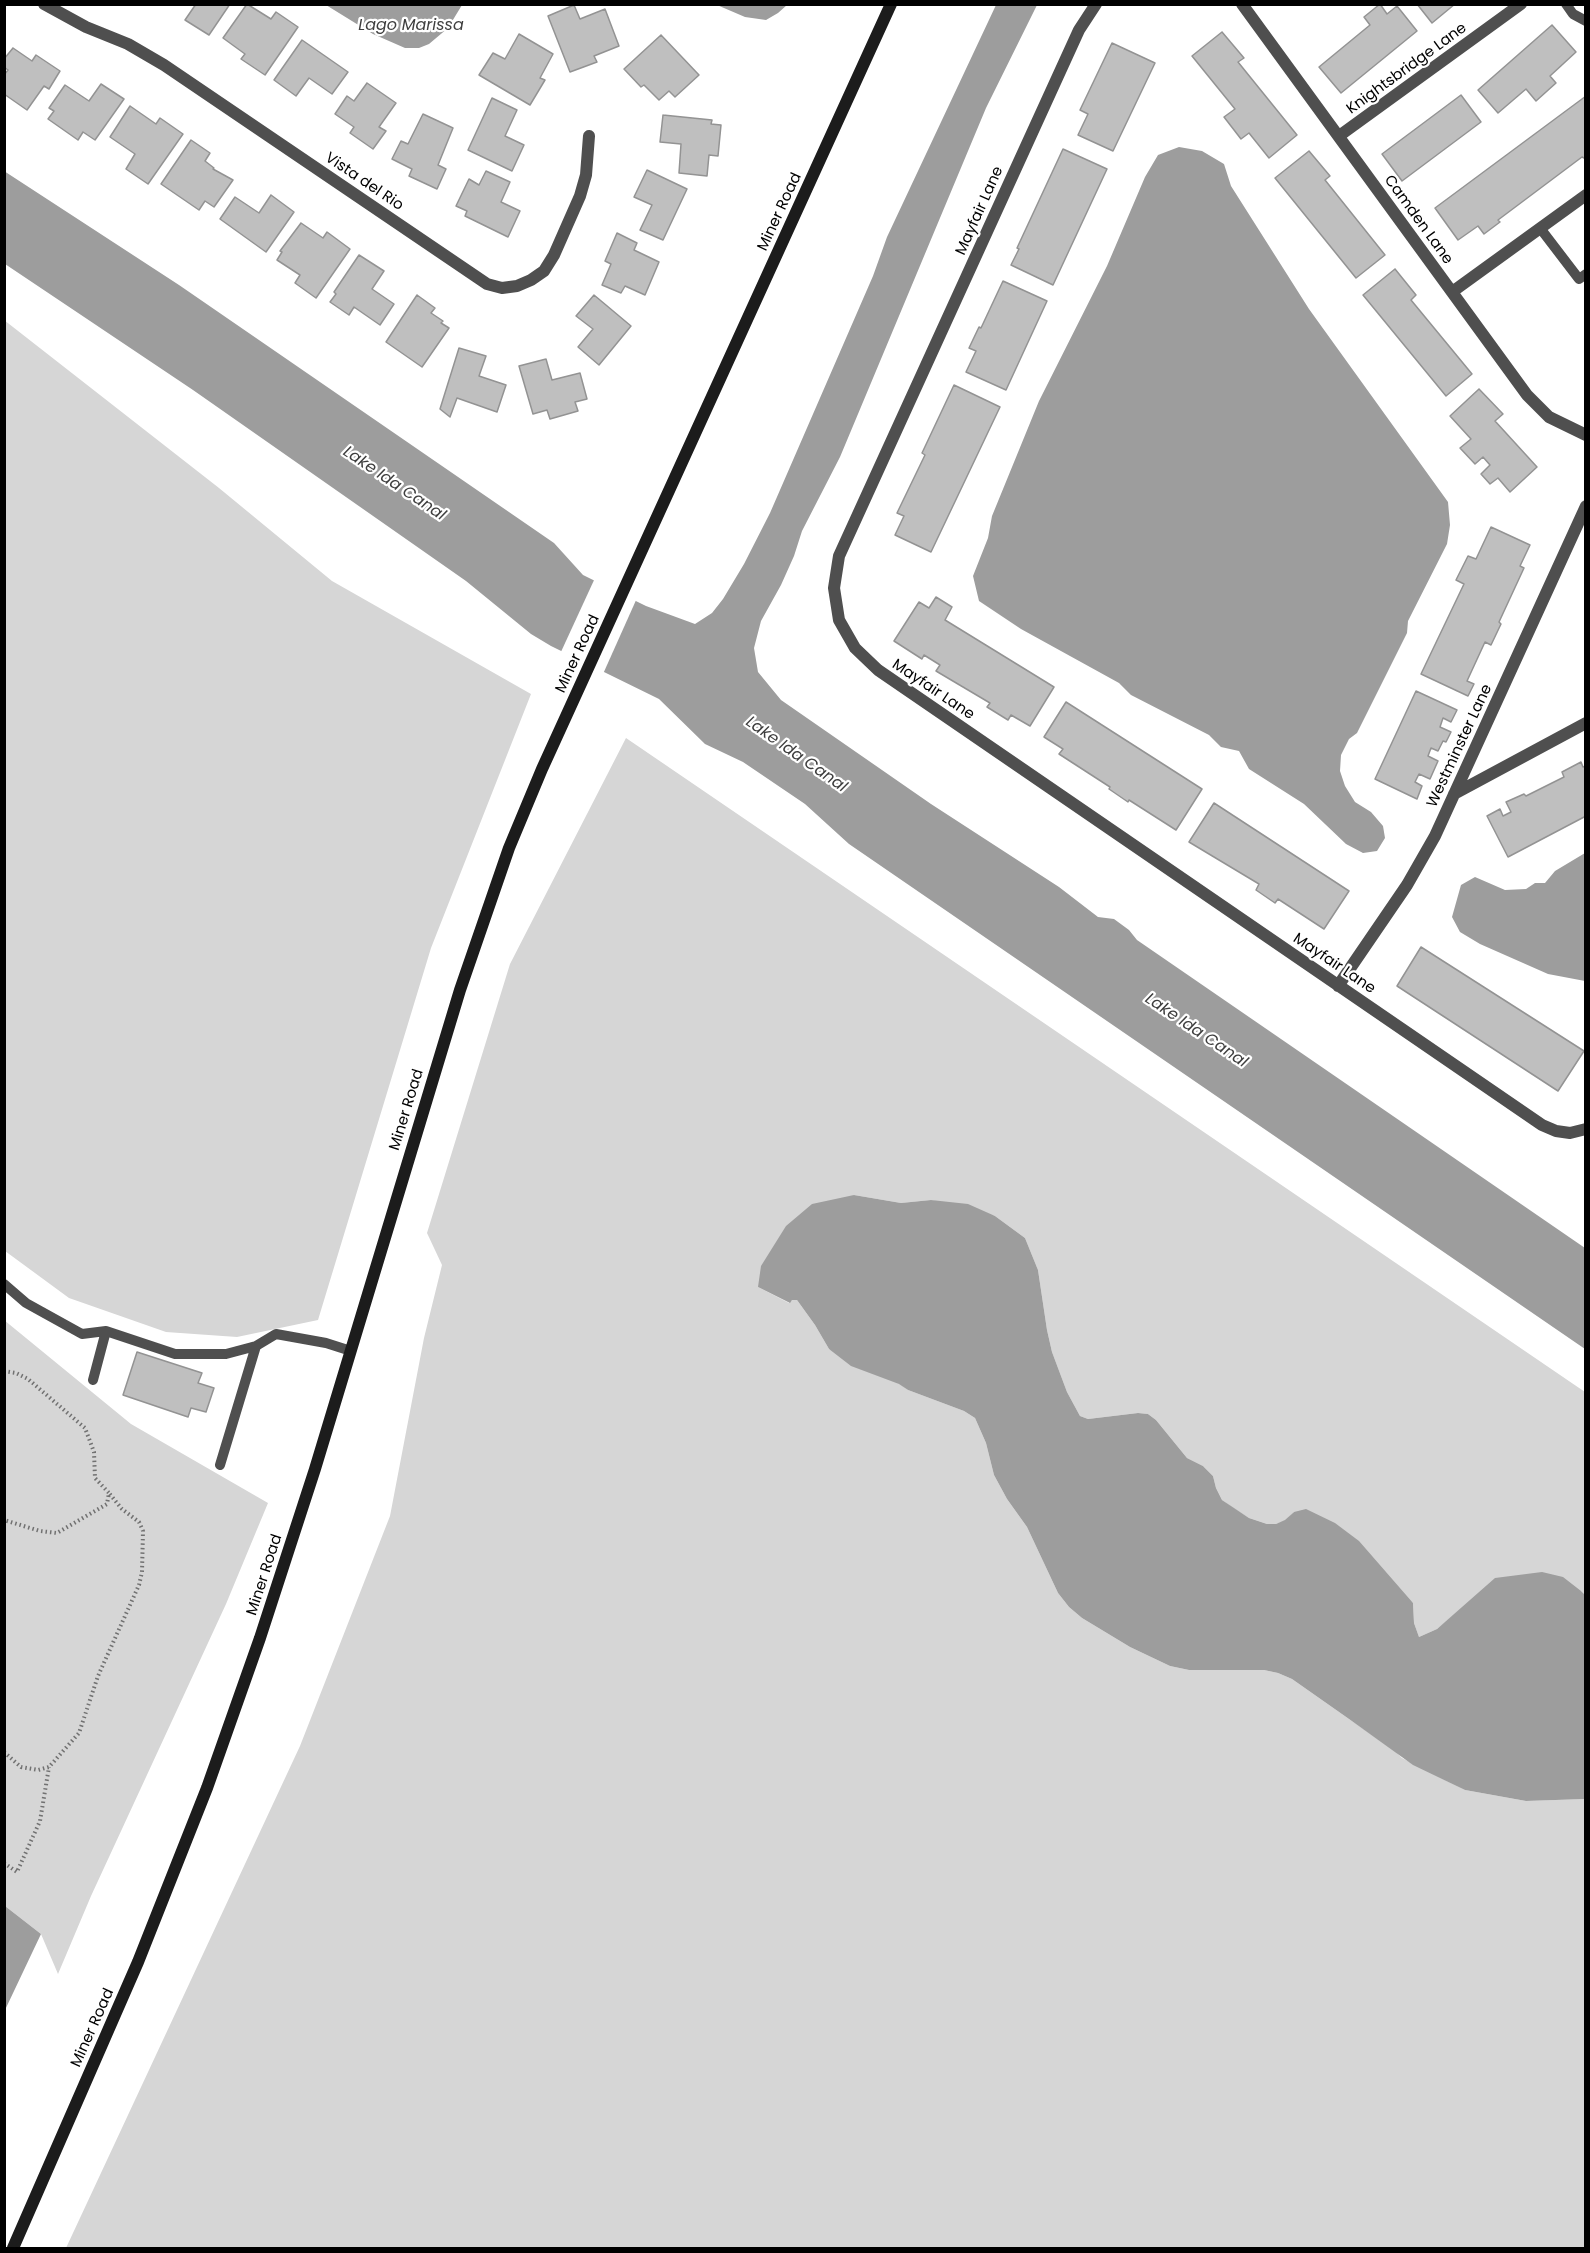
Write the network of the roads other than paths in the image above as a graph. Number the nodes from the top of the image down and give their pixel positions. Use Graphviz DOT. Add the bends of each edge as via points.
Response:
graph roads {
  1 [pos="44,4"];
  2 [pos="891,4"];
  3 [pos="1096,4"];
  4 [pos="1242,4"];
  5 [pos="1521,4"];
  6 [pos="1566,4"];
  7 [pos="1586,21"];
  8 [pos="589,136"];
  9 [pos="1339,136"];
  10 [pos="1586,195"];
  11 [pos="1540,228"];
  12 [pos="1586,274"];
  13 [pos="1452,292"];
  14 [pos="1586,435"];
  15 [pos="1586,506"];
  16 [pos="1586,723"];
  17 [pos="1454,794"];
  18 [pos="1338,986"];
  19 [pos="1586,1129"];
  20 [pos="4,1284"];
  21 [pos="106,1331"];
  22 [pos="256,1346"];
  23 [pos="351,1351"];
  24 [pos="93,1380"];
  25 [pos="220,1465"];
  26 [pos="13,2248"];
  1 -- 8 [label="street, Vista del Rio" via="164,65 487,284 502,288 531,280 544,271 554,255 580,196"];
  2 -- 23 [label="street, Miner Road" via="526,807 474,945"];
  3 -- 18 [label="street, Mayfair Lane" via="1079,30 839,556 834,588 838,612 846,635 878,670"];
  4 -- 9 [label="street, Camden Lane"];
  5 -- 9 [label="street, Knightsbridge Lane"];
  6 -- 7 [label="lane" via="1573,14"];
  9 -- 13 [label="street, Camden Lane"];
  10 -- 11 [label="street"];
  11 -- 12 [label="lane" via="1579,279"];
  11 -- 13 [label="street"];
  13 -- 14 [label="street, Camden Lane" via="1538,407 1549,417"];
  15 -- 17 [label="street, Westminster Lane"];
  16 -- 17 [label="street"];
  17 -- 18 [label="street, Westminster Lane" via="1407,885"];
  18 -- 19 [label="street, Mayfair Lane" via="1542,1125 1570,1133"];
  20 -- 21 [label="lane" via="26,1304 82,1334"];
  21 -- 22 [label="lane" via="175,1353 226,1354"];
  21 -- 24 [label="lane"];
  22 -- 23 [label="lane" via="276,1334"];
  22 -- 25 [label="lane"];
  23 -- 26 [label="street, Miner Road" via="286,1561 207,1788 138,1962"];
}
